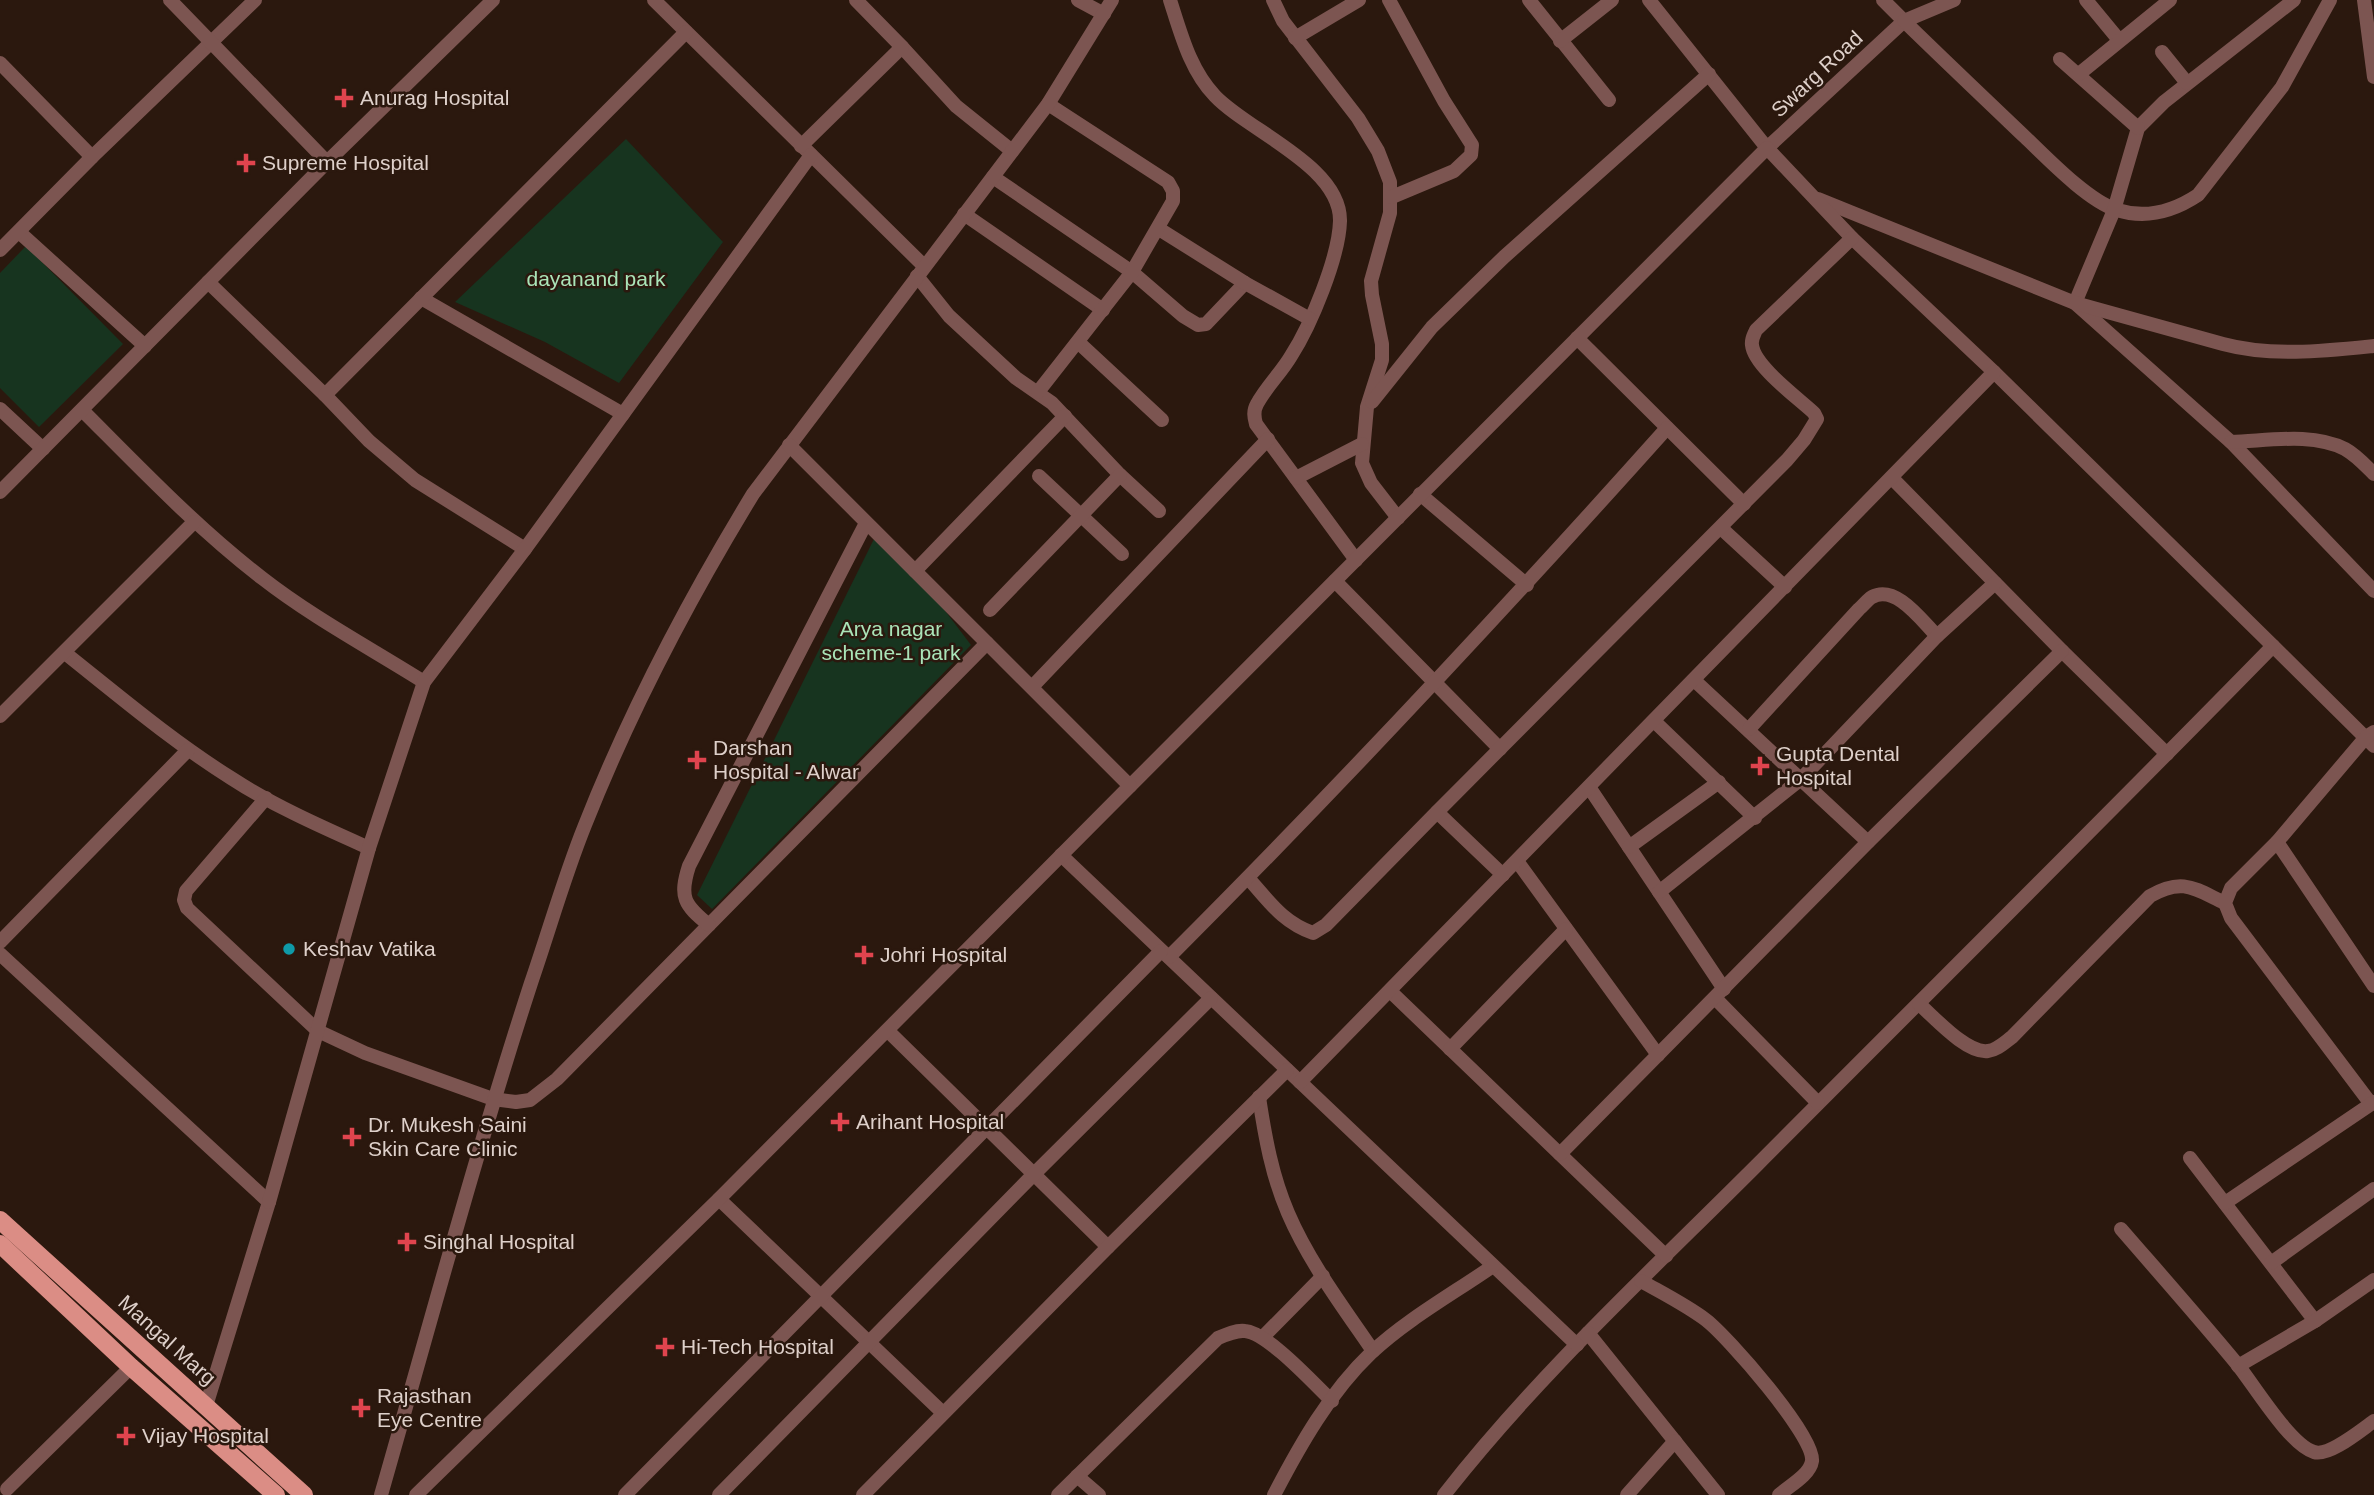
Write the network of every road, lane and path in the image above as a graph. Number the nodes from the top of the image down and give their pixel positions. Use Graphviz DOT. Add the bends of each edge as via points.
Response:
graph roads {
  1 [pos="170,0"];
  2 [pos="255,0"];
  3 [pos="493,0"];
  4 [pos="654,0"];
  5 [pos="856,0"];
  6 [pos="1078,0"];
  7 [pos="1112,0"];
  8 [pos="1170,0"];
  9 [pos="1273,0"];
  10 [pos="1359,0"];
  11 [pos="1389,0"];
  12 [pos="1529,0"];
  13 [pos="1612,0"];
  14 [pos="1649,0"];
  15 [pos="1883,0"];
  16 [pos="1954,0"];
  17 [pos="2086,0"];
  18 [pos="2170,0"];
  19 [pos="2294,0"];
  20 [pos="2330,0"];
  21 [pos="2364,0"];
  22 [pos="1104,14"];
  23 [pos="1904,21"];
  24 [pos="686,32"];
  25 [pos="1295,38"];
  26 [pos="2119,40"];
  27 [pos="1560,41"];
  28 [pos="210,43"];
  29 [pos="902,47"];
  30 [pos="2162,52"];
  31 [pos="2060,59"];
  32 [pos="0,63"];
  33 [pos="1709,74"];
  34 [pos="2079,74"];
  35 [pos="2374,77"];
  36 [pos="2187,83"];
  37 [pos="1609,100"];
  38 [pos="1048,104"];
  39 [pos="2138,128"];
  40 [pos="1767,148"];
  41 [pos="806,150"];
  42 [pos="1012,150"];
  43 [pos="92,158"];
  44 [pos="327,162"];
  45 [pos="993,177"];
  46 [pos="1392,197"];
  47 [pos="1814,197"];
  48 [pos="2114,209"];
  49 [pos="964,214"];
  50 [pos="1158,229"];
  51 [pos="19,232"];
  52 [pos="1852,238"];
  53 [pos="0,250"];
  54 [pos="921,271"];
  55 [pos="1132,272"];
  56 [pos="208,282"];
  57 [pos="1245,283"];
  58 [pos="421,299"];
  59 [pos="2075,303"];
  60 [pos="1103,310"];
  61 [pos="1310,319"];
  62 [pos="1577,338"];
  63 [pos="1078,342"];
  64 [pos="145,346"];
  65 [pos="2374,346"];
  66 [pos="1994,372"];
  67 [pos="1038,392"];
  68 [pos="325,395"];
  69 [pos="1367,407"];
  70 [pos="0,409"];
  71 [pos="82,410"];
  72 [pos="623,414"];
  73 [pos="1065,416"];
  74 [pos="1162,420"];
  75 [pos="1667,428"];
  76 [pos="1268,439"];
  77 [pos="2231,442"];
  78 [pos="1362,444"];
  79 [pos="789,445"];
  80 [pos="43,449"];
  81 [pos="2374,474"];
  82 [pos="1119,475"];
  83 [pos="1039,476"];
  84 [pos="1296,478"];
  85 [pos="1892,478"];
  86 [pos="0,492"];
  87 [pos="1420,494"];
  88 [pos="1744,505"];
  89 [pos="1160,511"];
  90 [pos="1080,515"];
  91 [pos="1398,518"];
  92 [pos="194,522"];
  93 [pos="866,523"];
  94 [pos="1721,528"];
  95 [pos="524,549"];
  96 [pos="1122,554"];
  97 [pos="1356,560"];
  98 [pos="915,571"];
  99 [pos="1335,581"];
  100 [pos="1995,583"];
  101 [pos="1527,585"];
  102 [pos="1785,587"];
  103 [pos="2374,591"];
  104 [pos="990,610"];
  105 [pos="1937,636"];
  106 [pos="987,643"];
  107 [pos="2273,646"];
  108 [pos="2062,651"];
  109 [pos="65,653"];
  110 [pos="1694,680"];
  111 [pos="424,682"];
  112 [pos="1435,683"];
  113 [pos="1032,687"];
  114 [pos="0,716"];
  115 [pos="1654,721"];
  116 [pos="1749,729"];
  117 [pos="2371,738"];
  118 [pos="1500,749"];
  119 [pos="188,750"];
  120 [pos="2167,754"];
  121 [pos="1801,779"];
  122 [pos="1719,782"];
  123 [pos="1130,786"];
  124 [pos="1589,787"];
  125 [pos="266,798"];
  126 [pos="1437,812"];
  127 [pos="1755,818"];
  128 [pos="1868,842"];
  129 [pos="2277,842"];
  130 [pos="1629,847"];
  131 [pos="369,848"];
  132 [pos="1061,855"];
  133 [pos="1517,861"];
  134 [pos="1503,876"];
  135 [pos="1248,878"];
  136 [pos="1659,892"];
  137 [pos="2225,903"];
  138 [pos="709,925"];
  139 [pos="1566,929"];
  140 [pos="0,942"];
  141 [pos="0,954"];
  142 [pos="1165,954"];
  143 [pos="2374,986"];
  144 [pos="1390,991"];
  145 [pos="1719,993"];
  146 [pos="1211,998"];
  147 [pos="1919,1004"];
  148 [pos="318,1031"];
  149 [pos="888,1031"];
  150 [pos="1450,1049"];
  151 [pos="1658,1055"];
  152 [pos="1287,1070"];
  153 [pos="1300,1082"];
  154 [pos="1259,1097"];
  155 [pos="493,1100"];
  156 [pos="1818,1103"];
  157 [pos="2373,1103"];
  158 [pos="986,1128"];
  159 [pos="1560,1154"];
  160 [pos="2190,1158"];
  161 [pos="1033,1175"];
  162 [pos="2374,1189"];
  163 [pos="719,1199"];
  164 [pos="268,1202"];
  165 [pos="2225,1203"];
  166 [pos="0,1220"];
  167 [pos="2121,1229"];
  168 [pos="0,1244"];
  169 [pos="1108,1247"];
  170 [pos="1666,1256"];
  171 [pos="2271,1263"];
  172 [pos="1493,1266"];
  173 [pos="1323,1276"];
  174 [pos="2374,1280"];
  175 [pos="1641,1281"];
  176 [pos="821,1296"];
  177 [pos="2315,1321"];
  178 [pos="1588,1334"];
  179 [pos="1263,1337"];
  180 [pos="869,1342"];
  181 [pos="1577,1345"];
  182 [pos="1373,1351"];
  183 [pos="2238,1366"];
  184 [pos="131,1367"];
  185 [pos="1332,1401"];
  186 [pos="206,1406"];
  187 [pos="943,1413"];
  188 [pos="2374,1421"];
  189 [pos="1675,1441"];
  190 [pos="1077,1476"];
  191 [pos="6,1489"];
  192 [pos="1278,1493"];
  193 [pos="276,1495"];
  194 [pos="304,1495"];
  195 [pos="381,1495"];
  196 [pos="416,1495"];
  197 [pos="625,1495"];
  198 [pos="719,1495"];
  199 [pos="863,1495"];
  200 [pos="1058,1495"];
  201 [pos="1098,1495"];
  202 [pos="1444,1495"];
  203 [pos="1627,1495"];
  204 [pos="1718,1495"];
  205 [pos="1779,1495"];
  1 -- 28 [label="street"];
  2 -- 28 [label="street"];
  3 -- 44 [label="street"];
  4 -- 24 [label="street"];
  5 -- 29 [label="street"];
  6 -- 22 [label="street"];
  7 -- 22 [label="street"];
  8 -- 61 [label="street" via="1192,64 1215,97 1314,171 1333,194 1340,220 1337,240"];
  9 -- 25 [label="street"];
  10 -- 25 [label="street"];
  11 -- 46 [label="street" via="1472,145 1471,155 1454,171"];
  12 -- 27 [label="street"];
  13 -- 27 [label="street"];
  14 -- 33 [label="street"];
  15 -- 23 [label="street"];
  16 -- 23 [label="street"];
  17 -- 26 [label="street"];
  18 -- 26 [label="street"];
  19 -- 36 [label="street"];
  20 -- 48 [label="street" via="2282,87 2198,195 2165,211 2140,215"];
  21 -- 35 [label="street"];
  22 -- 38 [label="street"];
  23 -- 40 [label="street, Swarg Road"];
  23 -- 48 [label="street" via="2066,176"];
  24 -- 41 [label="street"];
  24 -- 58 [label="street"];
  25 -- 46 [label="street" via="1370,136 1386,166"];
  26 -- 34 [label="street"];
  27 -- 37 [label="street"];
  28 -- 43 [label="street"];
  28 -- 44 [label="street"];
  29 -- 41 [label="street"];
  29 -- 42 [label="street" via="956,106"];
  30 -- 36 [label="street"];
  31 -- 34 [label="street"];
  32 -- 43 [label="street"];
  33 -- 40 [label="street"];
  33 -- 69 [label="street" via="1451,308"];
  34 -- 39 [label="street"];
  36 -- 39 [label="street"];
  38 -- 42 [label="street"];
  38 -- 50 [label="street" via="1168,182 1173,201"];
  39 -- 48 [label="street"];
  40 -- 47 [label="street"];
  40 -- 62 [label="street, Swarg Road"];
  41 -- 54 [label="street"];
  41 -- 72 [label="street"];
  42 -- 45 [label="street"];
  43 -- 51 [label="street"];
  44 -- 56 [label="street"];
  45 -- 49 [label="street"];
  45 -- 55 [label="street"];
  46 -- 69 [label="street" via="1371,281 1382,360"];
  47 -- 52 [label="street"];
  47 -- 59 [label="street"];
  48 -- 59 [label="street"];
  49 -- 54 [label="street"];
  49 -- 60 [label="street"];
  50 -- 55 [label="street"];
  50 -- 57 [label="street"];
  51 -- 53 [label="street"];
  51 -- 64 [label="street"];
  52 -- 66 [label="street"];
  52 -- 88 [label="street" via="1756,330 1751,342 1763,366 1817,419 1796,450"];
  54 -- 67 [label="street" via="948,316"];
  54 -- 79 [label="street"];
  55 -- 57 [label="street" via="1198,325 1206,324"];
  55 -- 60 [label="street"];
  56 -- 64 [label="street"];
  56 -- 68 [label="street"];
  57 -- 61 [label="street"];
  58 -- 68 [label="street"];
  58 -- 72 [label="street"];
  59 -- 65 [label="street" via="2246,350"];
  59 -- 77 [label="street"];
  60 -- 63 [label="street"];
  61 -- 76 [label="street" via="1290,358 1255,406 1256,424"];
  62 -- 75 [label="street"];
  62 -- 87 [label="street, Swarg Road"];
  63 -- 67 [label="street"];
  63 -- 74 [label="street"];
  64 -- 71 [label="street"];
  66 -- 85 [label="street"];
  66 -- 107 [label="street"];
  67 -- 73 [label="street"];
  68 -- 95 [label="street" via="415,480"];
  69 -- 78 [label="street"];
  70 -- 80 [label="street"];
  71 -- 80 [label="street"];
  71 -- 92 [label="street"];
  72 -- 95 [label="street"];
  73 -- 82 [label="street"];
  73 -- 98 [label="street"];
  75 -- 88 [label="street"];
  75 -- 101 [label="street"];
  76 -- 84 [label="street"];
  76 -- 113 [label="street"];
  77 -- 81 [label="street" via="2325,443 2344,449"];
  77 -- 103 [label="street"];
  78 -- 84 [label="street"];
  78 -- 91 [label="street" via="1365,472"];
  79 -- 93 [label="street"];
  79 -- 155 [label="street" via="718,554 621,742 571,862"];
  80 -- 86 [label="street"];
  82 -- 89 [label="street"];
  82 -- 90 [label="street"];
  83 -- 90 [label="street"];
  84 -- 97 [label="street"];
  85 -- 100 [label="street"];
  85 -- 102 [label="street"];
  87 -- 91 [label="street, Swarg Road"];
  87 -- 101 [label="street"];
  88 -- 94 [label="street"];
  90 -- 96 [label="street"];
  90 -- 104 [label="street"];
  91 -- 97 [label="street, Swarg Road"];
  92 -- 109 [label="street"];
  92 -- 111 [label="street" via="280,592"];
  93 -- 98 [label="street"];
  93 -- 138 [label="street" via="690,866 683,885 685,901"];
  94 -- 102 [label="street"];
  94 -- 118 [label="street"];
  95 -- 111 [label="street"];
  97 -- 99 [label="street, Swarg Road"];
  98 -- 106 [label="street"];
  99 -- 112 [label="street"];
  99 -- 123 [label="street, Swarg Road"];
  100 -- 105 [label="street"];
  100 -- 108 [label="street"];
  101 -- 112 [label="street"];
  102 -- 110 [label="street"];
  105 -- 116 [label="street" via="1900,600 1873,596"];
  105 -- 121 [label="street"];
  106 -- 113 [label="street"];
  106 -- 138 [label="street"];
  107 -- 117 [label="street"];
  107 -- 120 [label="street"];
  108 -- 120 [label="street"];
  108 -- 128 [label="street"];
  109 -- 114 [label="street"];
  109 -- 119 [label="street"];
  110 -- 115 [label="street"];
  110 -- 116 [label="street"];
  111 -- 131 [label="street"];
  112 -- 118 [label="street"];
  112 -- 135 [label="street"];
  113 -- 123 [label="street"];
  115 -- 122 [label="street"];
  115 -- 124 [label="street"];
  116 -- 121 [label="street"];
  117 -- 129 [label="street"];
  118 -- 126 [label="street"];
  119 -- 125 [label="street"];
  119 -- 140 [label="street"];
  120 -- 147 [label="street"];
  121 -- 127 [label="street"];
  121 -- 128 [label="street"];
  122 -- 127 [label="street"];
  122 -- 130 [label="street"];
  123 -- 132 [label="street, Swarg Road"];
  124 -- 130 [label="street"];
  124 -- 133 [label="street"];
  125 -- 131 [label="street"];
  125 -- 148 [label="street" via="186,891 184,900 199,920"];
  126 -- 134 [label="street"];
  126 -- 135 [label="street" via="1313,933 1284,919"];
  127 -- 136 [label="street"];
  128 -- 145 [label="street"];
  129 -- 137 [label="street" via="2231,888"];
  129 -- 143 [label="street"];
  130 -- 136 [label="street"];
  131 -- 148 [label="street"];
  132 -- 142 [label="street"];
  132 -- 149 [label="street, Swarg Road"];
  133 -- 134 [label="street"];
  133 -- 139 [label="street"];
  134 -- 144 [label="street"];
  135 -- 142 [label="street"];
  136 -- 145 [label="street"];
  137 -- 147 [label="street" via="2190,886 2177,885 2150,895 2012,1037 1987,1051 1972,1049"];
  137 -- 157 [label="street" via="2231,918"];
  138 -- 155 [label="street" via="540,1094 516,1102"];
  139 -- 150 [label="street"];
  139 -- 151 [label="street"];
  141 -- 164 [label="street"];
  142 -- 146 [label="street"];
  142 -- 158 [label="street"];
  144 -- 150 [label="street"];
  144 -- 153 [label="street"];
  145 -- 151 [label="street"];
  145 -- 156 [label="street"];
  146 -- 152 [label="street"];
  146 -- 161 [label="street"];
  147 -- 156 [label="street"];
  148 -- 155 [label="street"];
  148 -- 164 [label="street"];
  149 -- 158 [label="street"];
  149 -- 163 [label="street, Swarg Road"];
  150 -- 159 [label="street"];
  151 -- 159 [label="street"];
  152 -- 153 [label="street"];
  152 -- 154 [label="street"];
  153 -- 172 [label="street"];
  154 -- 169 [label="street"];
  154 -- 173 [label="street" via="1281,1195"];
  155 -- 195 [label="street"];
  156 -- 170 [label="street"];
  157 -- 165 [label="street"];
  158 -- 161 [label="street"];
  158 -- 176 [label="street"];
  159 -- 170 [label="street"];
  160 -- 165 [label="street"];
  161 -- 169 [label="street"];
  161 -- 180 [label="street"];
  162 -- 171 [label="street"];
  163 -- 176 [label="street"];
  163 -- 196 [label="street, Swarg Road"];
  164 -- 186 [label="street"];
  165 -- 171 [label="street"];
  166 -- 186 [label="main road, Mangal Marg"];
  167 -- 183 [label="street"];
  168 -- 184 [label="main road, Mangal Marg"];
  169 -- 187 [label="street"];
  170 -- 175 [label="street"];
  171 -- 177 [label="street"];
  172 -- 181 [label="street"];
  172 -- 182 [label="street"];
  173 -- 179 [label="street"];
  173 -- 182 [label="street"];
  174 -- 177 [label="street"];
  175 -- 178 [label="street"];
  175 -- 205 [label="street" via="1725,1336 1803,1437 1812,1461 1805,1474"];
  176 -- 180 [label="street"];
  176 -- 197 [label="street"];
  177 -- 183 [label="street"];
  178 -- 181 [label="street"];
  178 -- 189 [label="street"];
  179 -- 185 [label="street"];
  179 -- 190 [label="street" via="1245,1331 1219,1338"];
  180 -- 187 [label="street"];
  180 -- 198 [label="street"];
  181 -- 202 [label="street" via="1507,1417"];
  182 -- 185 [label="street"];
  183 -- 188 [label="street" via="2304,1448 2317,1453 2331,1450"];
  184 -- 191 [label="street"];
  184 -- 193 [label="main road, Mangal Marg"];
  185 -- 192 [label="street" via="1309,1433"];
  186 -- 194 [label="main road, Mangal Marg"];
  187 -- 199 [label="street"];
  189 -- 203 [label="street"];
  189 -- 204 [label="street"];
  190 -- 200 [label="street"];
  190 -- 201 [label="street"];
}
